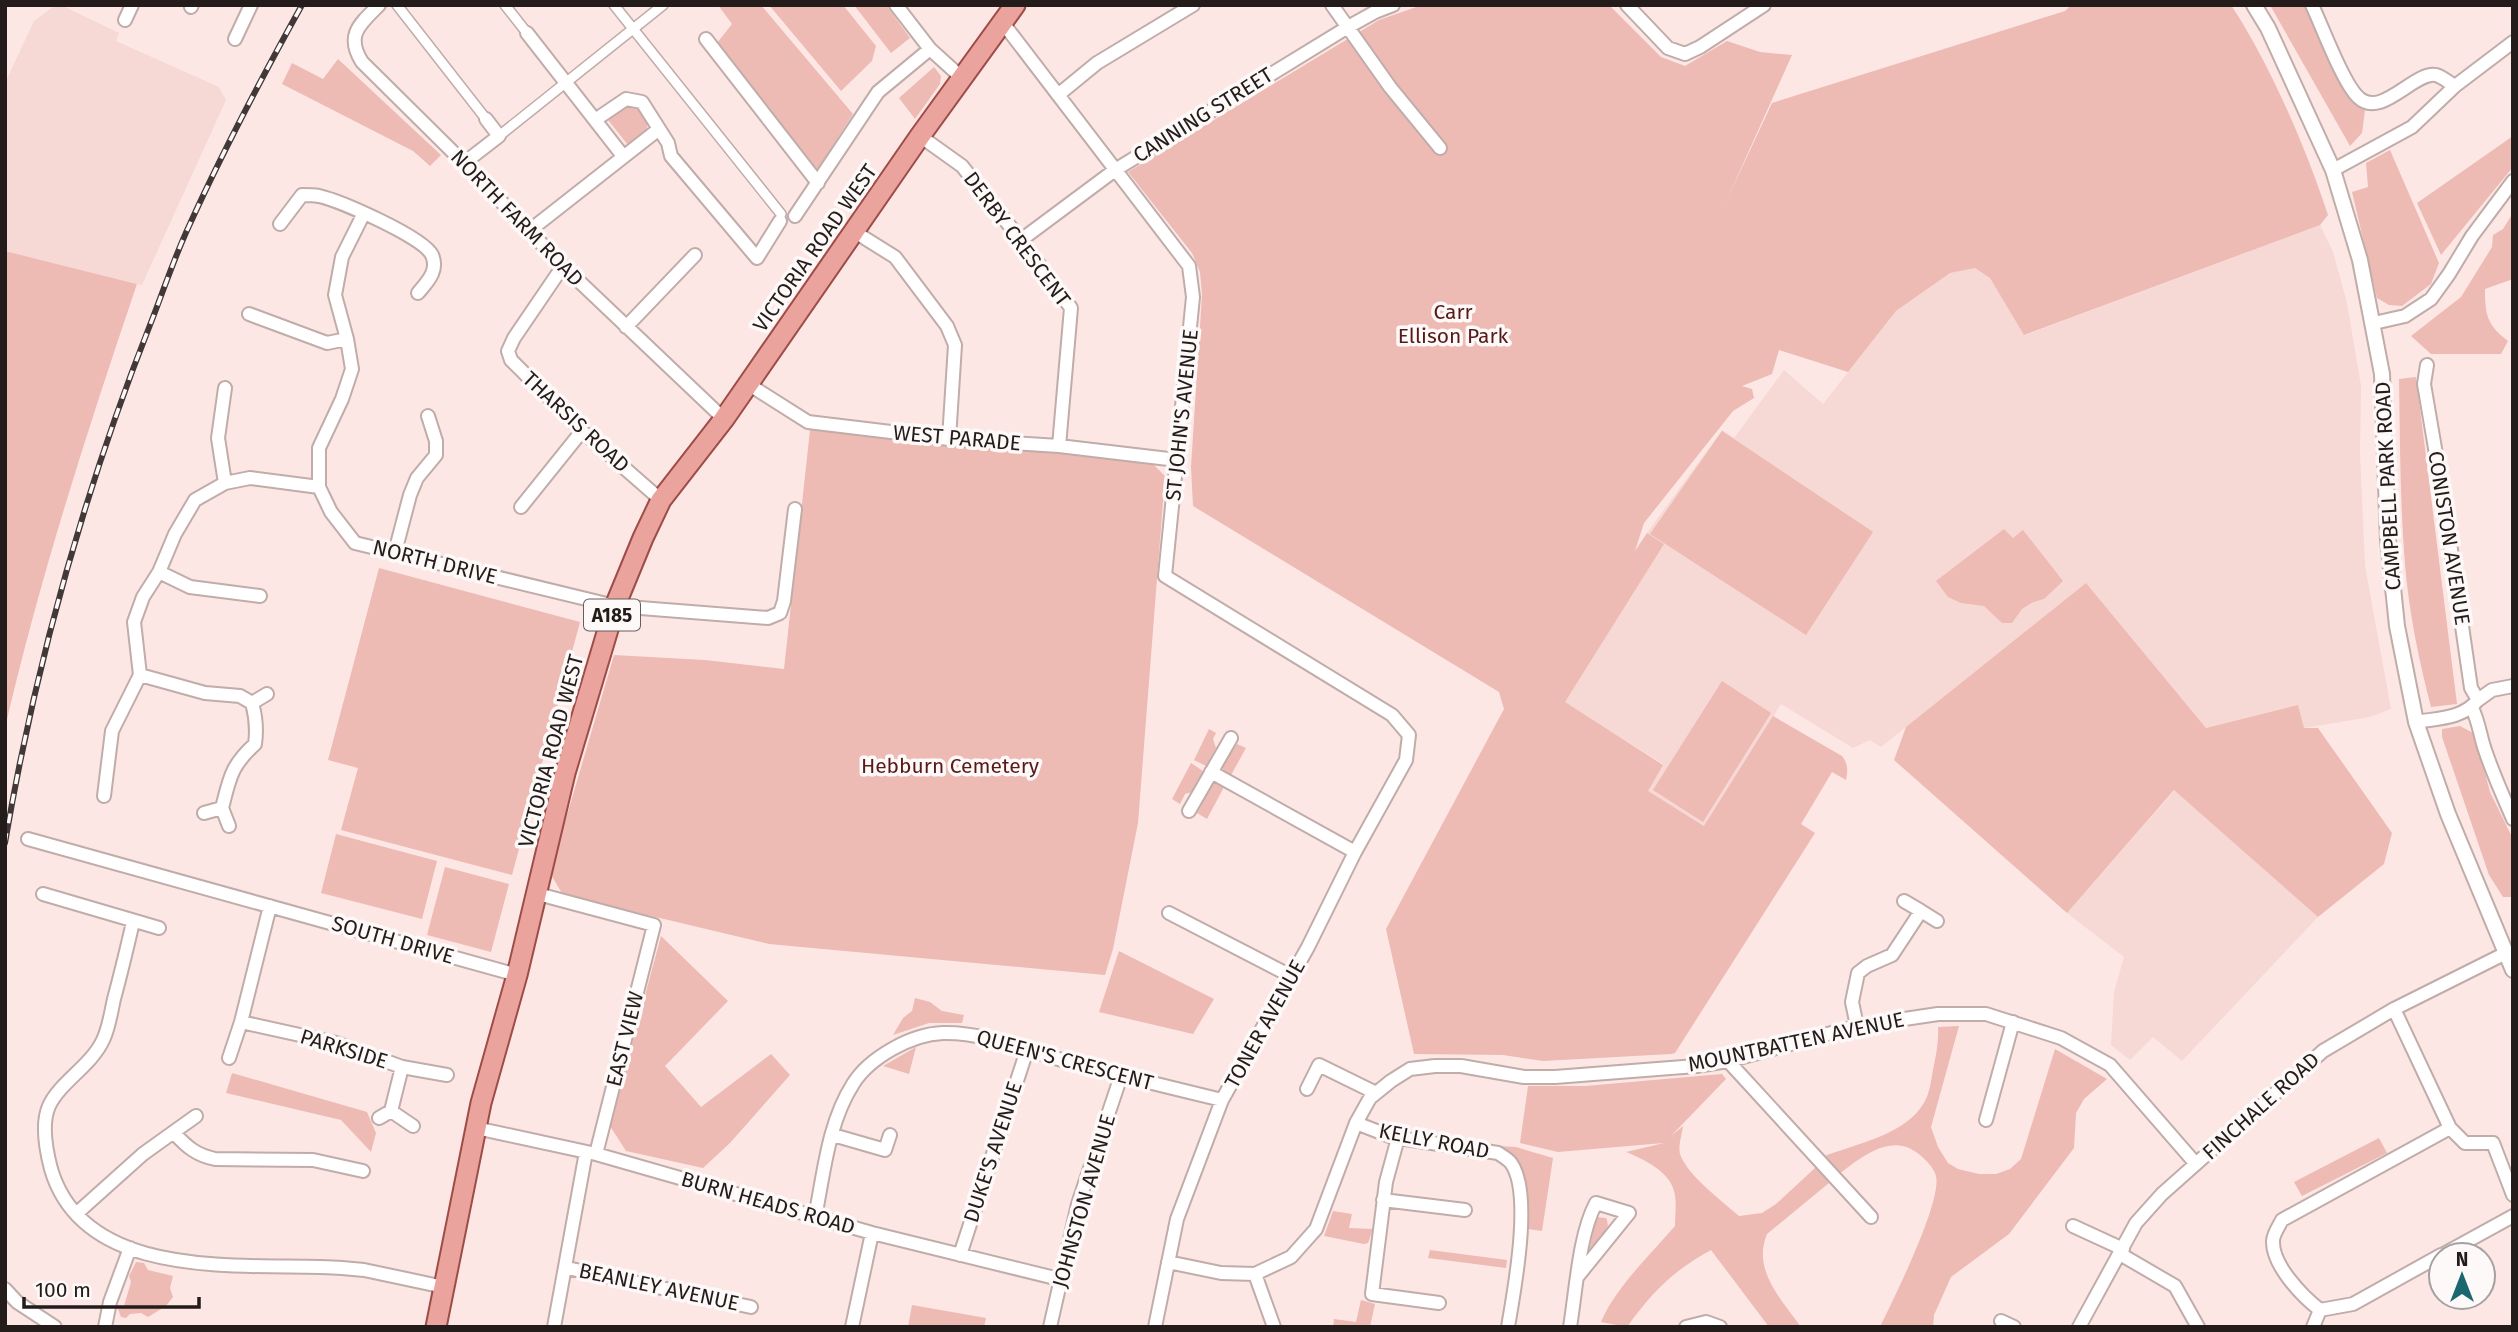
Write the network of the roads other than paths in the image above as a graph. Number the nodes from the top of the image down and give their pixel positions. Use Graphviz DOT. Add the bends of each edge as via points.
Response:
graph roads {
  1 [pos="132,5"];
  2 [pos="251,5"];
  3 [pos="379,5"];
  4 [pos="397,5"];
  5 [pos="505,5"];
  6 [pos="614,5"];
  7 [pos="663,5"];
  8 [pos="896,5"];
  9 [pos="1015,5"];
  10 [pos="1194,5"];
  11 [pos="1332,5"];
  12 [pos="1393,5"];
  13 [pos="1626,5"];
  14 [pos="1764,5"];
  15 [pos="2254,5"];
  16 [pos="2312,5"];
  17 [pos="125,20"];
  18 [pos="1003,23"];
  19 [pos="1348,27"];
  20 [pos="633,29"];
  21 [pos="527,33"];
  22 [pos="235,39"];
  23 [pos="706,40"];
  24 [pos="2513,42"];
  25 [pos="930,49"];
  26 [pos="962,78"];
  27 [pos="565,81"];
  28 [pos="2455,86"];
  29 [pos="1058,94"];
  30 [pos="486,119"];
  31 [pos="595,120"];
  32 [pos="659,129"];
  33 [pos="499,135"];
  34 [pos="920,136"];
  35 [pos="1440,148"];
  36 [pos="622,156"];
  37 [pos="464,163"];
  38 [pos="1115,170"];
  39 [pos="2333,170"];
  40 [pos="2513,181"];
  41 [pos="818,183"];
  42 [pos="363,213"];
  43 [pos="795,216"];
  44 [pos="780,217"];
  45 [pos="280,224"];
  46 [pos="529,230"];
  47 [pos="855,232"];
  48 [pos="1021,240"];
  49 [pos="695,255"];
  50 [pos="563,266"];
  51 [pos="418,293"];
  52 [pos="248,314"];
  53 [pos="2374,323"];
  54 [pos="625,327"];
  55 [pos="347,339"];
  56 [pos="2427,365"];
  57 [pos="748,384"];
  58 [pos="225,388"];
  59 [pos="428,416"];
  60 [pos="724,419"];
  61 [pos="582,431"];
  62 [pos="949,439"];
  63 [pos="1059,446"];
  64 [pos="1177,460"];
  65 [pos="225,482"];
  66 [pos="319,487"];
  67 [pos="661,500"];
  68 [pos="521,507"];
  69 [pos="795,509"];
  70 [pos="395,552"];
  71 [pos="159,572"];
  72 [pos="260,596"];
  73 [pos="615,607"];
  74 [pos="140,675"];
  75 [pos="2513,686"];
  76 [pos="267,694"];
  77 [pos="252,703"];
  78 [pos="2475,704"];
  79 [pos="2416,722"];
  80 [pos="1409,736"];
  81 [pos="1231,738"];
  82 [pos="1211,772"];
  83 [pos="104,796"];
  84 [pos="2508,796"];
  85 [pos="222,808"];
  86 [pos="1189,811"];
  87 [pos="204,813"];
  88 [pos="2513,819"];
  89 [pos="229,826"];
  90 [pos="28,839"];
  91 [pos="1355,852"];
  92 [pos="43,894"];
  93 [pos="538,894"];
  94 [pos="1904,901"];
  95 [pos="270,906"];
  96 [pos="1921,911"];
  97 [pos="1169,913"];
  98 [pos="1937,921"];
  99 [pos="133,922"];
  100 [pos="159,928"];
  101 [pos="2504,954"];
  102 [pos="2513,970"];
  103 [pos="517,975"];
  104 [pos="1291,976"];
  105 [pos="2395,1009"];
  106 [pos="241,1022"];
  107 [pos="2014,1022"];
  108 [pos="1857,1026"];
  109 [pos="1027,1050"];
  110 [pos="229,1058"];
  111 [pos="1728,1061"];
  112 [pos="402,1067"];
  113 [pos="447,1075"];
  114 [pos="1121,1076"];
  115 [pos="1307,1089"];
  116 [pos="1376,1093"];
  117 [pos="1222,1100"];
  118 [pos="391,1111"];
  119 [pos="196,1116"];
  120 [pos="379,1118"];
  121 [pos="1986,1120"];
  122 [pos="1356,1123"];
  123 [pos="413,1126"];
  124 [pos="476,1128"];
  125 [pos="2450,1128"];
  126 [pos="174,1133"];
  127 [pos="832,1135"];
  128 [pos="890,1135"];
  129 [pos="1398,1138"];
  130 [pos="591,1153"];
  131 [pos="2196,1164"];
  132 [pos="363,1171"];
  133 [pos="2513,1195"];
  134 [pos="1383,1200"];
  135 [pos="1465,1210"];
  136 [pos="76,1214"];
  137 [pos="2513,1216"];
  138 [pos="815,1217"];
  139 [pos="1871,1217"];
  140 [pos="2073,1226"];
  141 [pos="873,1233"];
  142 [pos="2467,1241"];
  143 [pos="130,1248"];
  144 [pos="2122,1251"];
  145 [pos="960,1255"];
  146 [pos="1168,1262"];
  147 [pos="2427,1263"];
  148 [pos="567,1268"];
  149 [pos="1255,1274"];
  150 [pos="1578,1276"];
  151 [pos="1059,1279"];
  152 [pos="444,1287"];
  153 [pos="5,1289"];
  154 [pos="1438,1303"];
  155 [pos="751,1307"];
  156 [pos="2320,1310"];
  157 [pos="2001,1321"];
  158 [pos="55,1327"];
  159 [pos="105,1327"];
  160 [pos="436,1327"];
  161 [pos="554,1327"];
  162 [pos="852,1327"];
  163 [pos="1050,1327"];
  164 [pos="1155,1327"];
  165 [pos="1274,1327"];
  166 [pos="1508,1327"];
  167 [pos="1570,1327"];
  168 [pos="1686,1327"];
  169 [pos="1720,1327"];
  170 [pos="2014,1327"];
  171 [pos="2078,1327"];
  172 [pos="2198,1327"];
  173 [pos="2313,1327"];
  1 -- 17 [label="street"];
  2 -- 22 [label="street"];
  3 -- 37 [label="street, NORTH FARM ROAD" via="356,31 355,51"];
  4 -- 30 [label="street"];
  5 -- 21 [label="street"];
  6 -- 20 [label="street"];
  7 -- 20 [label="street"];
  8 -- 25 [label="street"];
  9 -- 18 [label="main road, VICTORIA ROAD WEST / A185"];
  10 -- 29 [label="street" via="1097,63"];
  11 -- 19 [label="street"];
  12 -- 19 [label="street, CANNING STREET"];
  13 -- 14 [label="street" via="1668,48 1685,54"];
  15 -- 39 [label="street, CAMPBELL PARK ROAD"];
  16 -- 28 [label="street" via="2359,99 2372,103 2388,99 2428,75"];
  18 -- 26 [label="main road, VICTORIA ROAD WEST / A185"];
  18 -- 29 [label="street, ST JOHN'S AVENUE"];
  19 -- 35 [label="street"];
  19 -- 38 [label="street, CANNING STREET"];
  20 -- 27 [label="street"];
  20 -- 44 [label="street"];
  21 -- 27 [label="street"];
  23 -- 41 [label="street"];
  24 -- 28 [label="street"];
  25 -- 26 [label="street"];
  25 -- 41 [label="street" via="878,92"];
  26 -- 34 [label="main road, VICTORIA ROAD WEST / A185"];
  27 -- 31 [label="street"];
  27 -- 33 [label="street"];
  28 -- 39 [label="street" via="2412,127"];
  29 -- 38 [label="street, ST JOHN'S AVENUE"];
  30 -- 33 [label="street"];
  31 -- 32 [label="street" via="626,99 634,99 642,102"];
  31 -- 36 [label="street"];
  32 -- 36 [label="street"];
  32 -- 44 [label="street" via="671,156 757,258"];
  33 -- 37 [label="street"];
  34 -- 47 [label="main road, VICTORIA ROAD WEST / A185"];
  34 -- 48 [label="street, DERBY CRESCENT" via="962,166"];
  36 -- 46 [label="street"];
  37 -- 46 [label="street, NORTH FARM ROAD"];
  38 -- 48 [label="street, CANNING STREET"];
  38 -- 64 [label="street, ST JOHN'S AVENUE" via="1188,266 1193,297"];
  39 -- 53 [label="street, CAMPBELL PARK ROAD"];
  40 -- 53 [label="street" via="2431,299 2405,316"];
  41 -- 43 [label="street"];
  42 -- 45 [label="street" via="316,195 302,195"];
  42 -- 51 [label="street" via="425,245 434,266"];
  42 -- 55 [label="street, NORTH DRIVE" via="342,257 335,295"];
  46 -- 50 [label="street, NORTH FARM ROAD"];
  47 -- 57 [label="main road, VICTORIA ROAD WEST / A185"];
  47 -- 62 [label="street" via="895,257 947,326 955,345"];
  48 -- 63 [label="street, DERBY CRESCENT" via="1071,308"];
  49 -- 54 [label="street"];
  50 -- 54 [label="street, NORTH FARM ROAD"];
  50 -- 61 [label="street, THARSIS ROAD" via="509,351 511,360"];
  52 -- 55 [label="street" via="327,343"];
  53 -- 79 [label="street, CAMPBELL PARK ROAD" via="2382,374 2388,540 2397,626"];
  54 -- 60 [label="street, NORTH FARM ROAD"];
  55 -- 66 [label="street, NORTH DRIVE" via="352,369 319,448"];
  56 -- 78 [label="street, CONISTON AVENUE" via="2424,384"];
  57 -- 60 [label="main road, VICTORIA ROAD WEST / A185"];
  57 -- 62 [label="street, WEST PARADE" via="808,422"];
  58 -- 65 [label="street" via="218,438"];
  59 -- 70 [label="street" via="436,455 417,478"];
  60 -- 67 [label="main road, VICTORIA ROAD WEST / A185"];
  61 -- 67 [label="street, THARSIS ROAD"];
  61 -- 68 [label="street"];
  62 -- 63 [label="street, WEST PARADE"];
  63 -- 64 [label="street, WEST PARADE"];
  64 -- 80 [label="street, ST JOHN'S AVENUE" via="1165,576 1392,715"];
  65 -- 66 [label="street" via="250,478"];
  65 -- 71 [label="street" via="195,500"];
  66 -- 70 [label="street, NORTH DRIVE" via="355,543"];
  67 -- 73 [label="main road, VICTORIA ROAD WEST / A185"];
  69 -- 73 [label="street, NORTH DRIVE" via="780,613 768,618"];
  70 -- 73 [label="street, NORTH DRIVE"];
  71 -- 72 [label="street" via="190,587"];
  71 -- 74 [label="street" via="134,622"];
  73 -- 93 [label="main road, VICTORIA ROAD WEST / A185" via="565,773"];
  74 -- 77 [label="street" via="205,693 240,696"];
  74 -- 83 [label="street" via="112,731"];
  75 -- 78 [label="street" via="2492,690"];
  76 -- 77 [label="street"];
  77 -- 85 [label="street" via="255,744 232,771"];
  78 -- 79 [label="street" via="2460,715"];
  78 -- 84 [label="street, CONISTON AVENUE" via="2483,743"];
  79 -- 101 [label="street, CAMPBELL PARK ROAD"];
  80 -- 91 [label="street, TONER AVENUE" via="1406,760"];
  81 -- 82 [label="street"];
  82 -- 86 [label="street"];
  82 -- 91 [label="street"];
  84 -- 88 [label="street, CONISTON AVENUE"];
  85 -- 87 [label="street"];
  85 -- 89 [label="street"];
  90 -- 95 [label="street, SOUTH DRIVE"];
  91 -- 104 [label="street, TONER AVENUE"];
  92 -- 99 [label="street"];
  93 -- 103 [label="main road, VICTORIA ROAD WEST / A185"];
  93 -- 130 [label="street, EAST VIEW" via="654,925"];
  94 -- 96 [label="street"];
  95 -- 103 [label="street, SOUTH DRIVE"];
  95 -- 106 [label="street"];
  96 -- 98 [label="street"];
  96 -- 108 [label="street" via="1892,956 1858,973 1852,1002"];
  97 -- 104 [label="street"];
  99 -- 100 [label="street"];
  99 -- 136 [label="street" via="103,1041 49,1105 44,1127 57,1188"];
  101 -- 102 [label="street, CAMPBELL PARK ROAD"];
  101 -- 105 [label="street, FINCHALE ROAD"];
  103 -- 124 [label="main road, VICTORIA ROAD WEST / A185"];
  104 -- 117 [label="street, TONER AVENUE"];
  105 -- 125 [label="street"];
  105 -- 131 [label="street, FINCHALE ROAD" via="2323,1051"];
  106 -- 110 [label="street"];
  106 -- 112 [label="street, PARKSIDE" via="336,1043"];
  107 -- 108 [label="street, MOUNTBATTEN AVENUE" via="1986,1014 1938,1014"];
  107 -- 121 [label="street"];
  107 -- 131 [label="street, MOUNTBATTEN AVENUE" via="2061,1038 2110,1065"];
  108 -- 111 [label="street, MOUNTBATTEN AVENUE"];
  109 -- 114 [label="street, QUEEN'S CRESCENT"];
  109 -- 127 [label="street, QUEEN'S CRESCENT" via="974,1034 940,1033 889,1050 853,1083"];
  109 -- 145 [label="street, DUKE'S AVENUE"];
  111 -- 116 [label="street, MOUNTBATTEN AVENUE" via="1555,1077 1435,1066 1410,1069"];
  111 -- 139 [label="street"];
  112 -- 113 [label="street, PARKSIDE"];
  112 -- 118 [label="street"];
  114 -- 117 [label="street, QUEEN'S CRESCENT"];
  114 -- 151 [label="street, JOHNSTON AVENUE" via="1078,1204"];
  115 -- 116 [label="street" via="1318,1065"];
  116 -- 122 [label="street, MOUNTBATTEN AVENUE"];
  117 -- 146 [label="street, TONER AVENUE" via="1177,1219"];
  118 -- 120 [label="street"];
  118 -- 123 [label="street"];
  119 -- 126 [label="street"];
  122 -- 129 [label="street, KELLY ROAD"];
  122 -- 149 [label="street, MOUNTBATTEN AVENUE" via="1316,1229 1291,1257"];
  124 -- 130 [label="street, BURN HEADS ROAD"];
  124 -- 152 [label="main road, VICTORIA ROAD WEST / A185"];
  125 -- 133 [label="street" via="2465,1143 2493,1143"];
  125 -- 156 [label="street" via="2282,1220 2273,1239 2277,1259 2301,1295"];
  126 -- 132 [label="street" via="187,1148 215,1159 313,1160"];
  126 -- 136 [label="street" via="143,1154"];
  127 -- 128 [label="street" via="885,1150"];
  127 -- 138 [label="street, QUEEN'S CRESCENT"];
  129 -- 134 [label="street"];
  129 -- 166 [label="street, KELLY ROAD" via="1498,1153 1510,1162 1517,1176 1521,1210"];
  130 -- 138 [label="street, BURN HEADS ROAD"];
  130 -- 148 [label="street, EAST VIEW"];
  131 -- 144 [label="street, FINCHALE ROAD" via="2136,1223"];
  134 -- 135 [label="street"];
  134 -- 154 [label="street" via="1372,1294"];
  136 -- 143 [label="street" via="94,1230"];
  137 -- 142 [label="street"];
  138 -- 141 [label="street, BURN HEADS ROAD"];
  140 -- 144 [label="street"];
  141 -- 145 [label="street, BURN HEADS ROAD"];
  141 -- 162 [label="street"];
  143 -- 152 [label="street" via="185,1262 363,1270"];
  143 -- 159 [label="street"];
  144 -- 171 [label="street, FINCHALE ROAD"];
  144 -- 172 [label="street" via="2175,1286"];
  145 -- 151 [label="street, BURN HEADS ROAD"];
  146 -- 149 [label="street, MOUNTBATTEN AVENUE" via="1221,1273"];
  146 -- 164 [label="street, TONER AVENUE"];
  147 -- 156 [label="street" via="2353,1304"];
  148 -- 155 [label="street, BEANLEY AVENUE"];
  148 -- 161 [label="street, EAST VIEW"];
  149 -- 165 [label="street"];
  150 -- 150 [label="street" via="1597,1203 1629,1213"];
  150 -- 167 [label="street"];
  151 -- 163 [label="street, JOHNSTON AVENUE"];
  152 -- 160 [label="main road, VICTORIA ROAD WEST / A185"];
  153 -- 158 [label="street"];
  156 -- 173 [label="street"];
  157 -- 170 [label="street"];
  168 -- 169 [label="street" via="1706,1322"];
}
